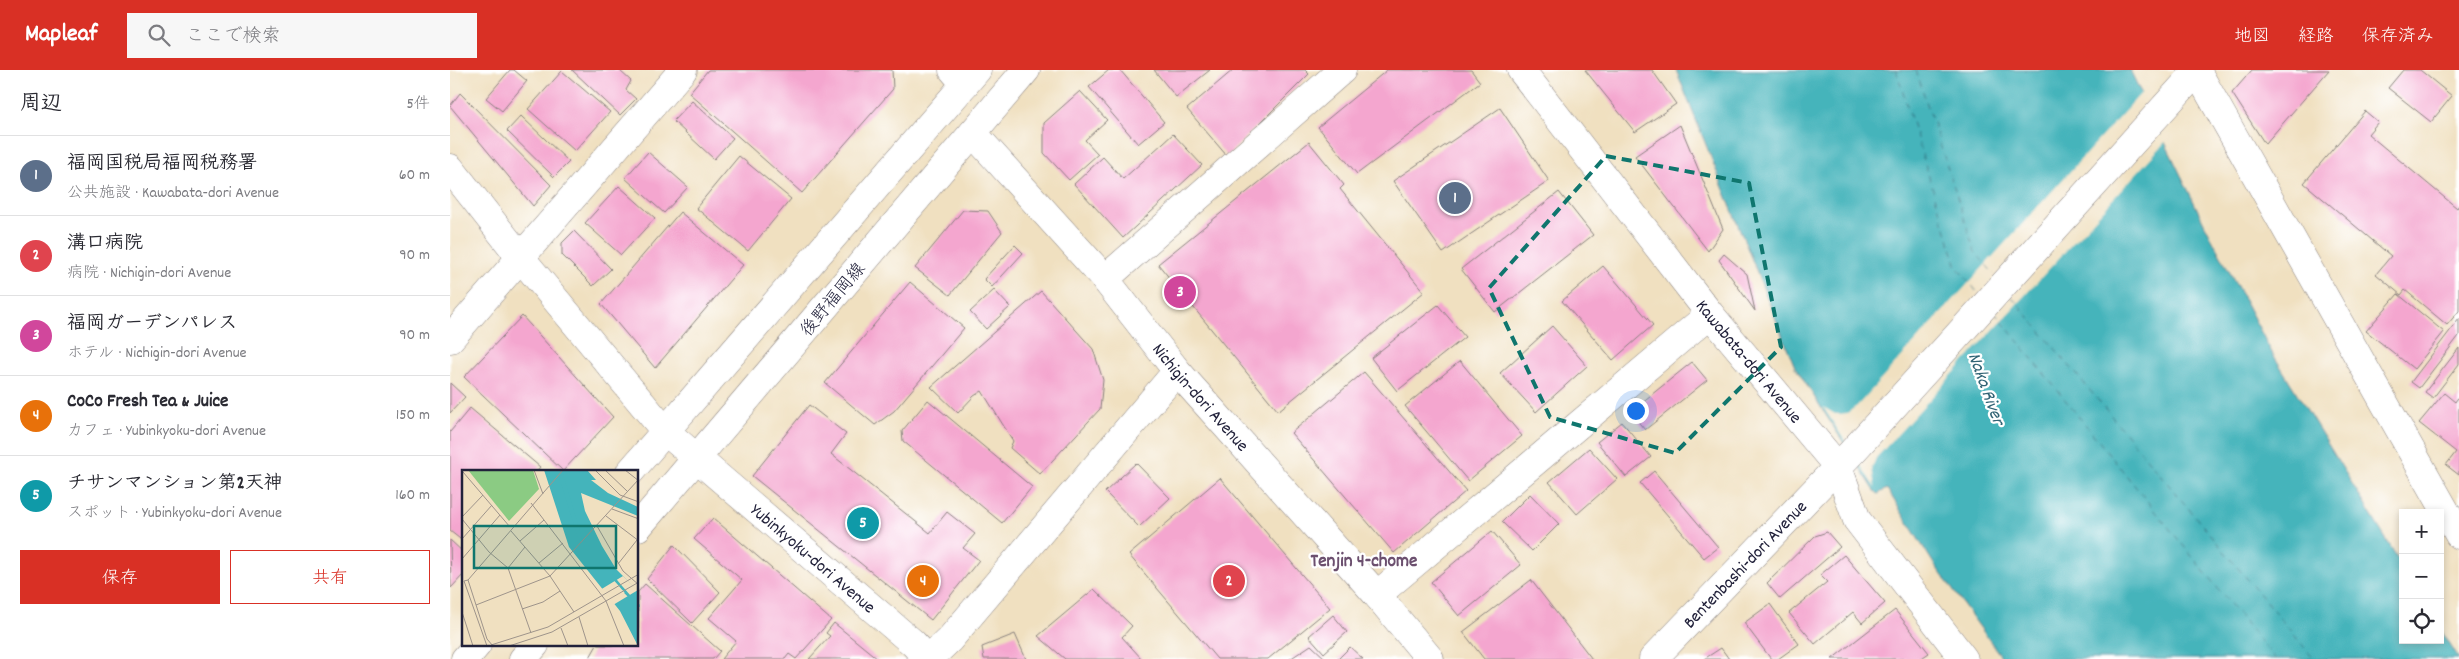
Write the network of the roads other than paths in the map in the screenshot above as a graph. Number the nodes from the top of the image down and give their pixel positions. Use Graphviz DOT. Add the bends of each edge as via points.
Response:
graph roads {
  1 [pos="683,70"];
  2 [pos="1026,70"];
  3 [pos="1342,70"];
  4 [pos="1521,70"];
  5 [pos="2198,71"];
  6 [pos="965,73"];
  7 [pos="973,133"];
  8 [pos="450,168"];
  9 [pos="520,258"];
  10 [pos="1105,279"];
  11 [pos="1710,314"];
  12 [pos="450,339"];
  13 [pos="1177,371"];
  14 [pos="665,431"];
  15 [pos="696,458"];
  16 [pos="1845,459"];
  17 [pos="632,470"];
  18 [pos="639,526"];
  19 [pos="2459,535"];
  20 [pos="1377,595"];
  21 [pos="476,646"];
  22 [pos="534,646"];
  23 [pos="465,659"];
  24 [pos="523,659"];
  25 [pos="928,659"];
  26 [pos="1430,659"];
  27 [pos="1653,659"];
  28 [pos="1964,659"];
  1 -- 9 [label="street"];
  2 -- 7 [label="street, 後野福岡線"];
  3 -- 10 [label="street"];
  4 -- 11 [label="street, Kawabata-dori Avenue"];
  5 -- 16 [label="street, Bentenbashi-dori Avenue"];
  5 -- 19 [label="street"];
  6 -- 14 [label="street"];
  7 -- 10 [label="street, Nichigin-dori Avenue"];
  7 -- 15 [label="street, 後野福岡線"];
  8 -- 9 [label="street, Yubinkyoku-dori Avenue"];
  9 -- 12 [label="street"];
  9 -- 14 [label="street, Yubinkyoku-dori Avenue"];
  10 -- 13 [label="street, Nichigin-dori Avenue"];
  11 -- 16 [label="street, Kawabata-dori Avenue"];
  11 -- 20 [label="street"];
  13 -- 20 [label="street, Nichigin-dori Avenue"];
  13 -- 25 [label="street" via="950,639"];
  14 -- 15 [label="street, Yubinkyoku-dori Avenue"];
  14 -- 17 [label="street"];
  15 -- 18 [label="street, 後野福岡線"];
  15 -- 25 [label="street, Yubinkyoku-dori Avenue"];
  16 -- 27 [label="street, Bentenbashi-dori Avenue"];
  16 -- 28 [label="street, Kawabata-dori Avenue" via="1857,520"];
  20 -- 26 [label="street, Nichigin-dori Avenue"];
  21 -- 23 [label="street"];
  22 -- 24 [label="street"];
}
